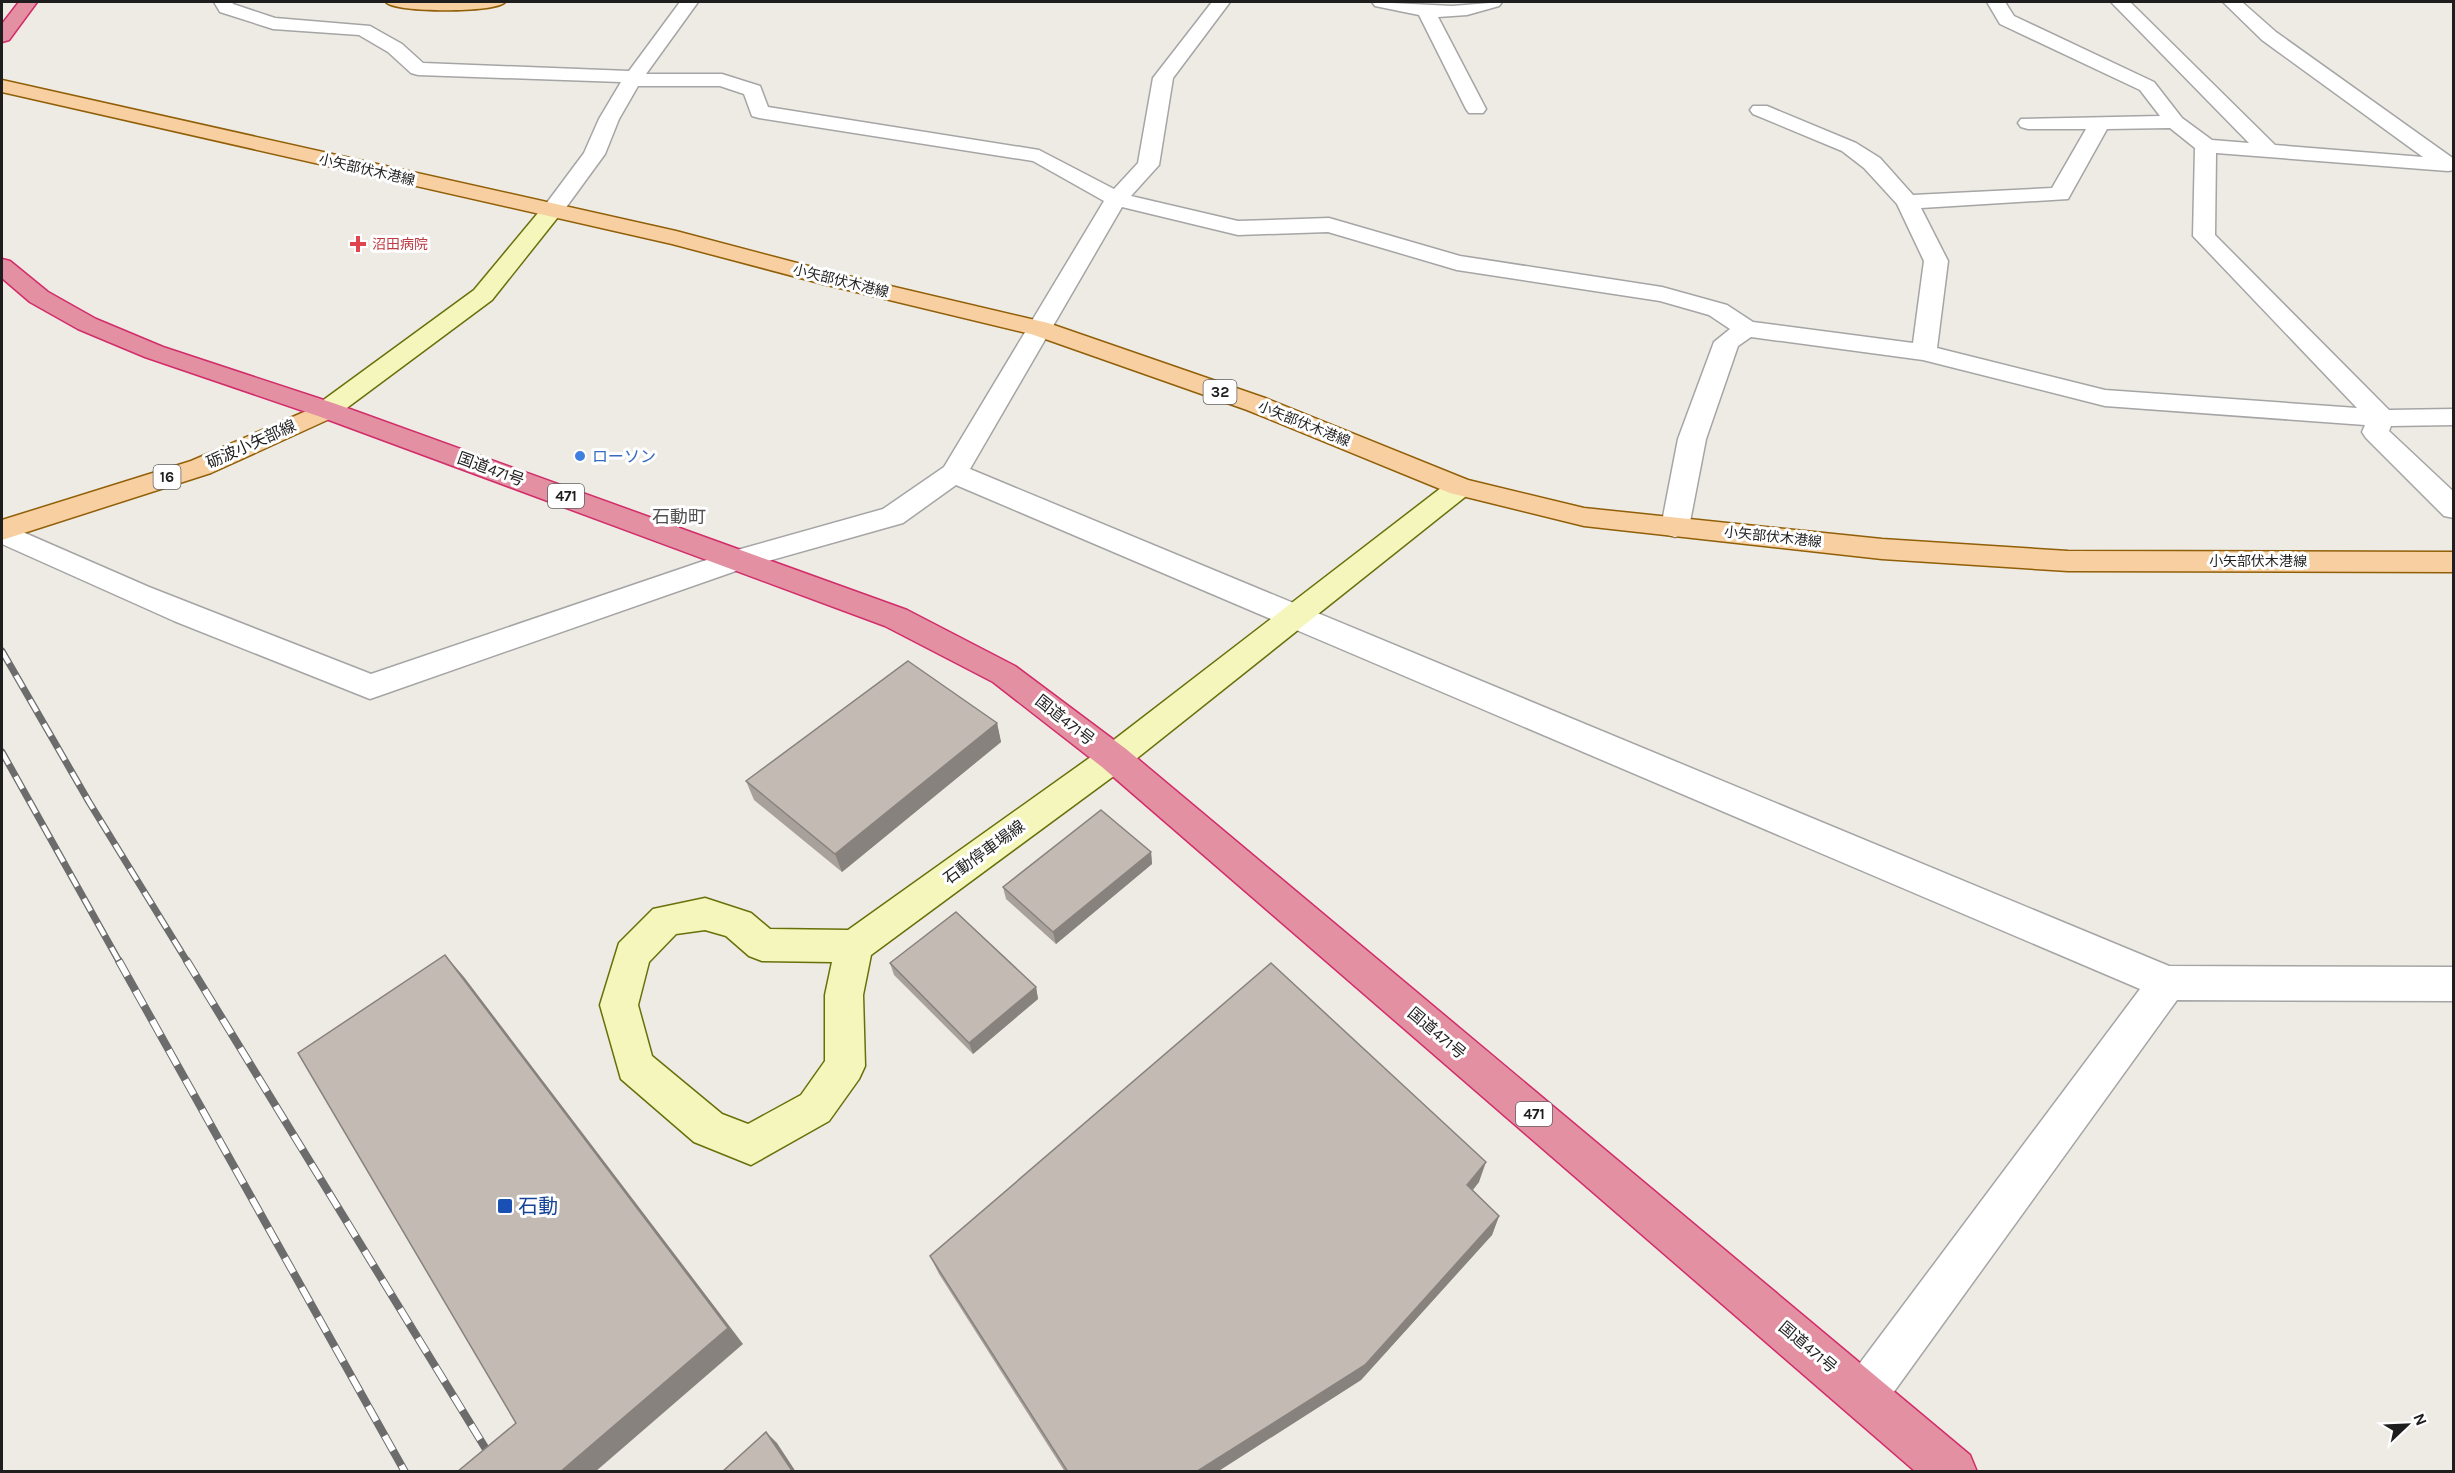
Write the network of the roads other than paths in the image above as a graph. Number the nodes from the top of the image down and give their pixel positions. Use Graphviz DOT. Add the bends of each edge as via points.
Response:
graph roads {
  1 [pos="223,2"];
  2 [pos="394,2"];
  3 [pos="496,2"];
  4 [pos="689,2"];
  5 [pos="1221,2"];
  6 [pos="1381,2"];
  7 [pos="1493,2"];
  8 [pos="1996,2"];
  9 [pos="2120,2"];
  10 [pos="2232,2"];
  11 [pos="29,4"];
  12 [pos="1426,11"];
  13 [pos="2,36"];
  14 [pos="633,78"];
  15 [pos="2,86"];
  16 [pos="1476,109"];
  17 [pos="1760,110"];
  18 [pos="2100,122"];
  19 [pos="2175,122"];
  20 [pos="2028,123"];
  21 [pos="2206,146"];
  22 [pos="2266,149"];
  23 [pos="2451,167"];
  24 [pos="1116,199"];
  25 [pos="1906,202"];
  26 [pos="551,212"];
  27 [pos="2,266"];
  28 [pos="1038,328"];
  29 [pos="1746,328"];
  30 [pos="1924,352"];
  31 [pos="327,410"];
  32 [pos="2454,417"];
  33 [pos="2382,418"];
  34 [pos="954,474"];
  35 [pos="1460,487"];
  36 [pos="2454,509"];
  37 [pos="1675,527"];
  38 [pos="2,532"];
  39 [pos="740,559"];
  40 [pos="2454,562"];
  41 [pos="1295,619"];
  42 [pos="1114,758"];
  43 [pos="854,946"];
  44 [pos="2167,983"];
  45 [pos="2454,984"];
  46 [pos="1864,1395"];
  47 [pos="1953,1472"];
  1 -- 14 [label="street" via="226,8 273,23 363,30 395,48 418,69"];
  2 -- 3 [label="main road"];
  4 -- 14 [label="street"];
  5 -- 24 [label="street" via="1163,78 1148,165"];
  6 -- 12 [label="street"];
  7 -- 12 [label="street"];
  8 -- 19 [label="street" via="2007,20 2147,87"];
  9 -- 22 [label="street"];
  10 -- 23 [label="street" via="2269,36"];
  11 -- 13 [label="highway"];
  12 -- 16 [label="street"];
  14 -- 24 [label="street" via="722,80 753,90 759,112 1039,156"];
  14 -- 26 [label="street" via="594,154"];
  15 -- 26 [label="main road, 小矢部伏木港線 / 32"];
  17 -- 25 [label="street" via="1849,147 1872,163"];
  18 -- 19 [label="street"];
  18 -- 20 [label="street"];
  18 -- 25 [label="street" via="2060,194"];
  19 -- 21 [label="street"];
  21 -- 22 [label="street"];
  21 -- 33 [label="street" via="2204,236"];
  22 -- 23 [label="street"];
  24 -- 28 [label="street"];
  24 -- 29 [label="street" via="1238,228 1329,225 1457,263 1662,294 1718,310"];
  25 -- 30 [label="street" via="1936,261"];
  26 -- 28 [label="main road, 小矢部伏木港線 / 32" via="676,238"];
  26 -- 31 [label="street" via="483,295"];
  27 -- 31 [label="highway, 国道471号 / 471" via="39,297 87,324 154,352"];
  28 -- 34 [label="street"];
  28 -- 35 [label="main road, 小矢部伏木港線 / 32" via="1256,404"];
  29 -- 30 [label="street"];
  29 -- 37 [label="street" via="1727,342 1692,439"];
  30 -- 33 [label="street" via="2105,398"];
  31 -- 38 [label="main road, 砺波小矢部線 / 16" via="201,467"];
  31 -- 39 [label="highway, 国道471号 / 471"];
  32 -- 33 [label="street"];
  33 -- 36 [label="street" via="2375,432"];
  34 -- 39 [label="street" via="893,516"];
  34 -- 41 [label="street"];
  35 -- 37 [label="main road, 小矢部伏木港線 / 32" via="1584,517"];
  35 -- 41 [label="street, 石動停車場線"];
  37 -- 40 [label="main road, 小矢部伏木港線 / 32" via="1882,549 2068,561"];
  38 -- 39 [label="street" via="164,605 370,687"];
  39 -- 42 [label="highway, 国道471号 / 471" via="896,618 1004,674"];
  41 -- 42 [label="street, 石動停車場線"];
  41 -- 44 [label="street"];
  42 -- 43 [label="street, 石動停車場線"];
  42 -- 46 [label="highway, 国道471号 / 471"];
  43 -- 43 [label="street" via="844,995 845,1066 815,1108 751,1145 708,1128 635,1066 619,1005 632,954 666,920 705,914 738,924 762,945"];
  44 -- 45 [label="street"];
  44 -- 46 [label="street"];
  46 -- 47 [label="highway, 国道471号 / 471"];
}
